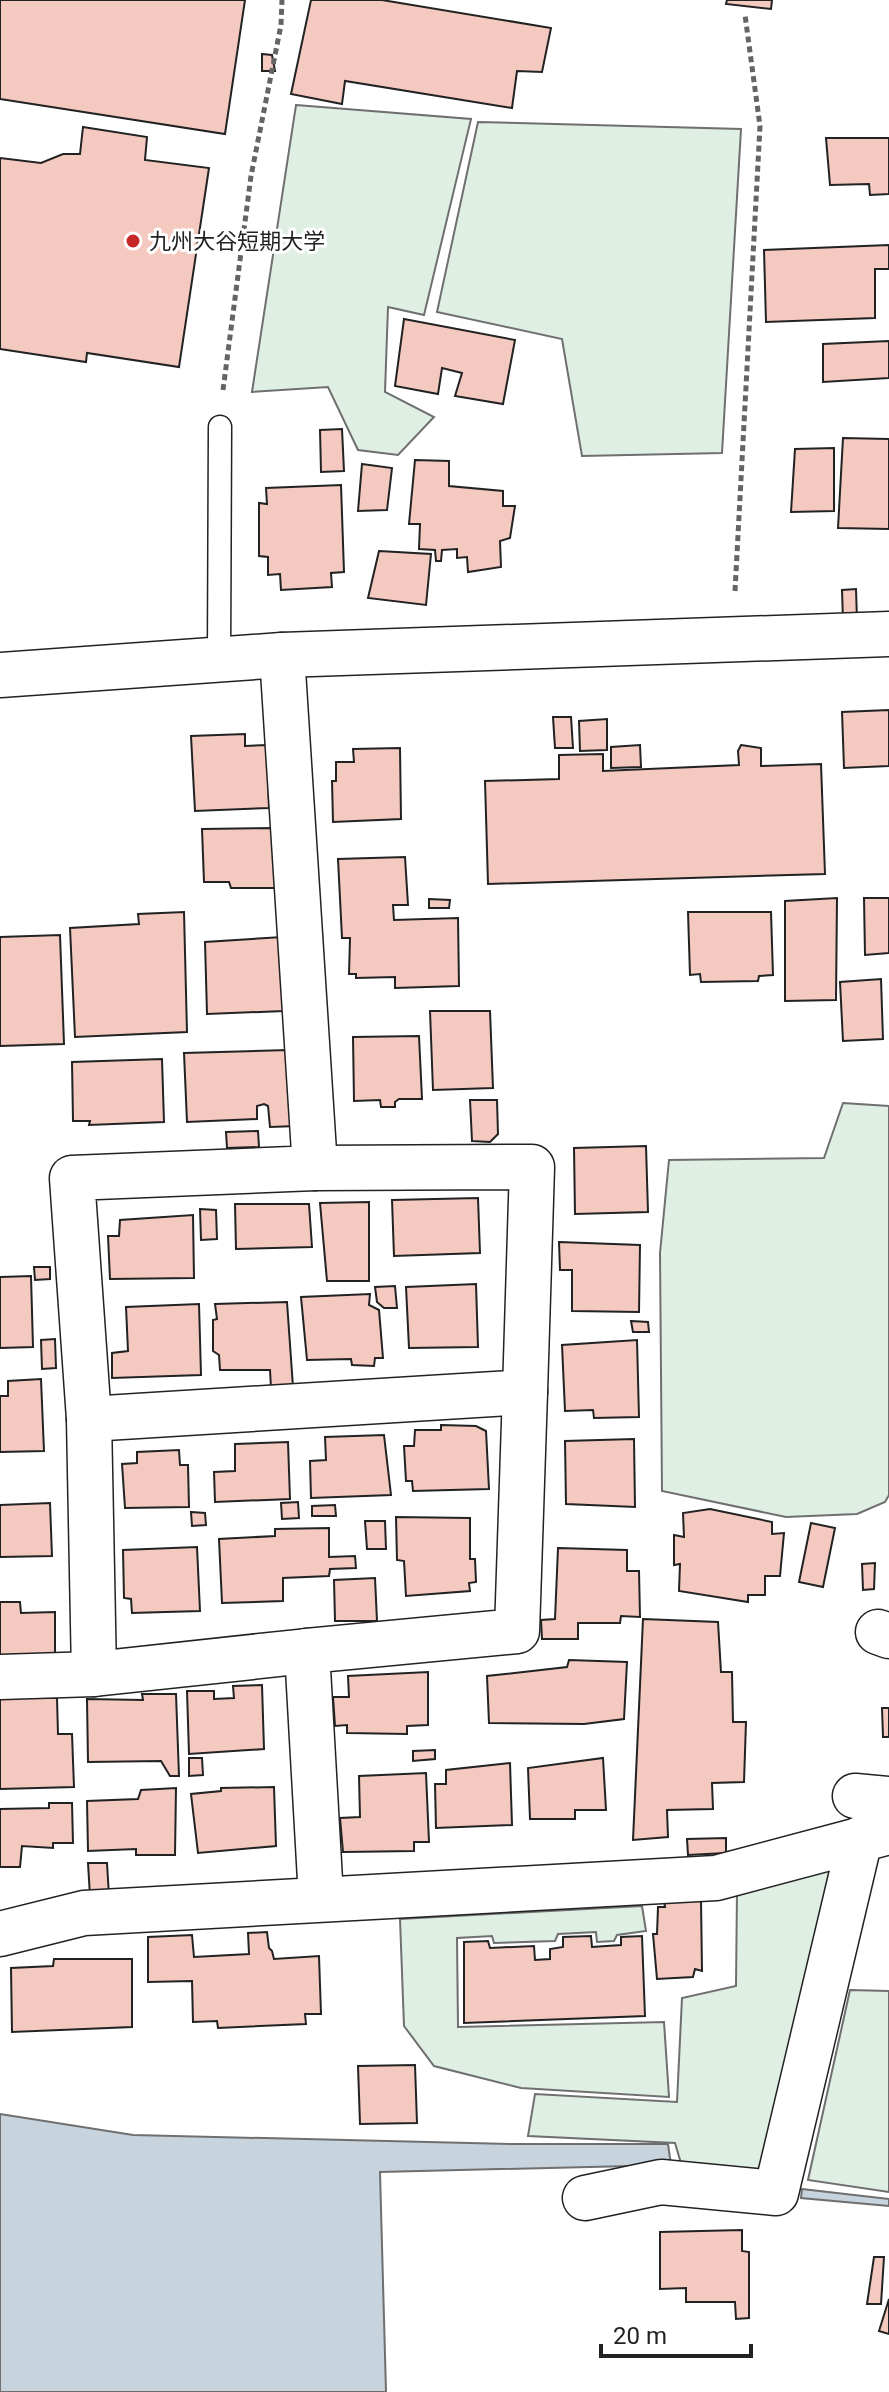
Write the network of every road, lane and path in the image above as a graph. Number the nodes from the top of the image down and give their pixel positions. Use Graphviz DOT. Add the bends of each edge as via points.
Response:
graph roads {
  1 [pos="282,0"];
  2 [pos="745,15"];
  3 [pos="225,367"];
  4 [pos="220,427"];
  5 [pos="889,634"];
  6 [pos="733,640"];
  7 [pos="282,655"];
  8 [pos="219,658"];
  9 [pos="0,675"];
  10 [pos="315,1168"];
  11 [pos="525,1392"];
  12 [pos="89,1419"];
  13 [pos="307,1651"];
  14 [pos="94,1674"];
  15 [pos="0,1677"];
  16 [pos="874,1835"];
  17 [pos="321,1898"];
  18 [pos="0,1934"];
  19 [pos="585,2198"];
  1 -- 3 [label="path"];
  2 -- 6 [label="path" via="760,126"];
  4 -- 8 [label="lane"];
  5 -- 6 [label="street"];
  6 -- 7 [label="street"];
  7 -- 8 [label="street"];
  7 -- 10 [label="street"];
  8 -- 9 [label="street"];
  10 -- 11 [label="street" via="532,1167"];
  10 -- 12 [label="street" via="72,1178"];
  11 -- 12 [label="street"];
  11 -- 13 [label="street" via="517,1631"];
  12 -- 14 [label="street"];
  13 -- 14 [label="street"];
  13 -- 17 [label="street"];
  14 -- 15 [label="street"];
  16 -- 17 [label="street" via="716,1878"];
  16 -- 19 [label="street" via="776,2193 661,2182"];
  17 -- 18 [label="street" via="84,1913"];
}
